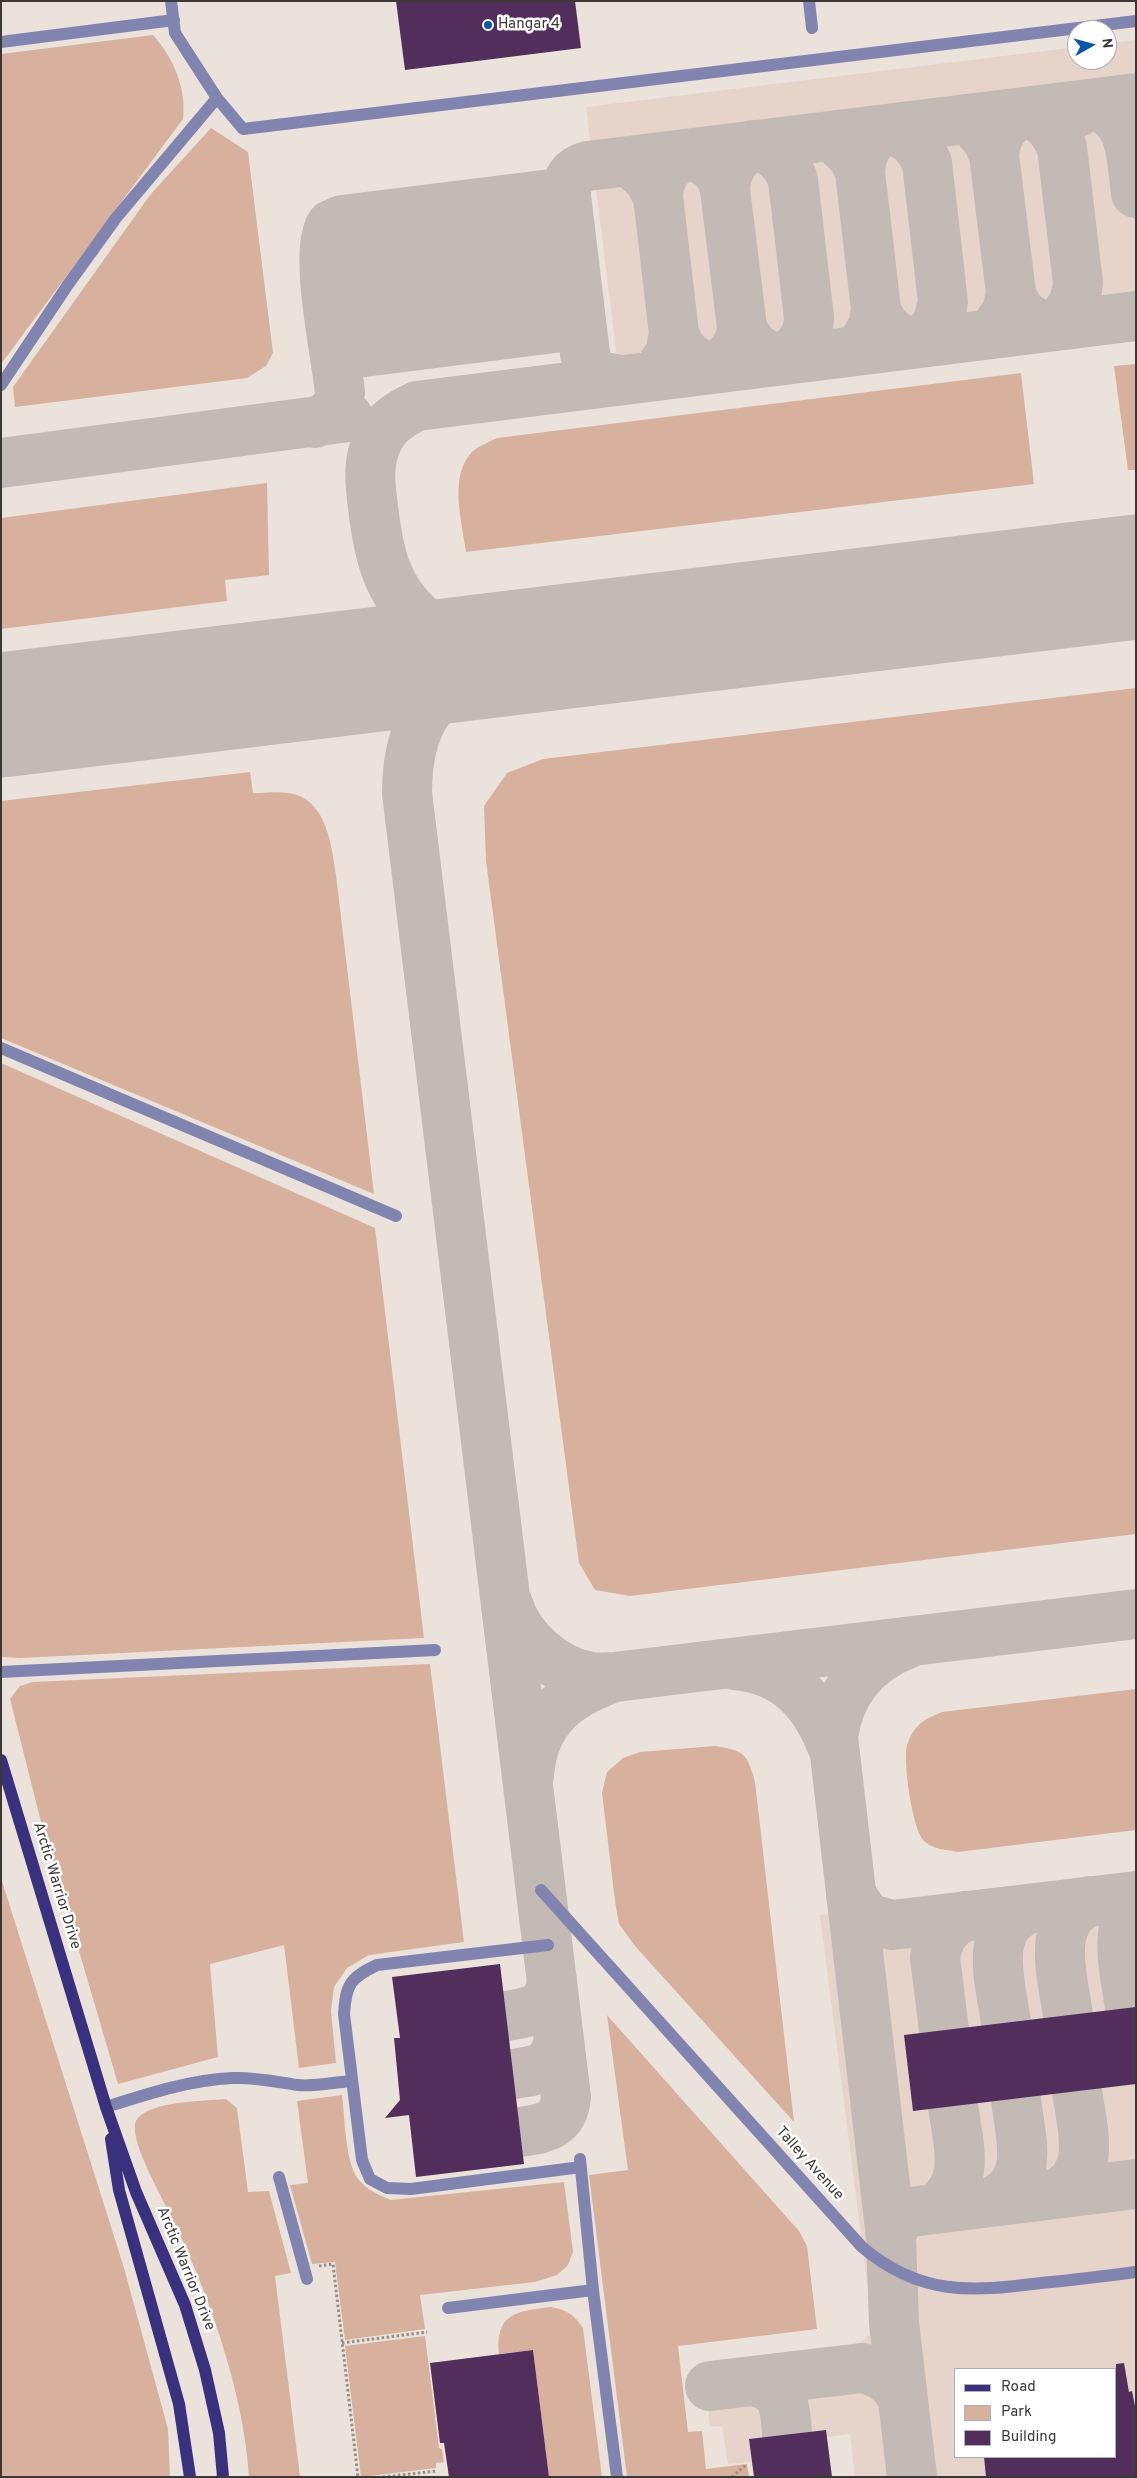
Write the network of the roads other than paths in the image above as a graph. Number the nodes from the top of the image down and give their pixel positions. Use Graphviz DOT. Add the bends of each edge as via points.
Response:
graph roads {
  1 [pos="171,1"];
  2 [pos="809,1"];
  3 [pos="174,20"];
  4 [pos="1136,21"];
  5 [pos="812,28"];
  6 [pos="1,42"];
  7 [pos="217,98"];
  8 [pos="1,385"];
  9 [pos="1,1048"];
  10 [pos="396,1216"];
  11 [pos="434,1650"];
  12 [pos="1,1672"];
  13 [pos="1,1760"];
  14 [pos="541,1890"];
  15 [pos="548,1945"];
  16 [pos="352,2081"];
  17 [pos="106,2107"];
  18 [pos="279,2177"];
  19 [pos="1136,2272"];
  20 [pos="305,2273"];
  21 [pos="593,2290"];
  22 [pos="448,2308"];
  23 [pos="190,2477"];
  24 [pos="223,2477"];
  25 [pos="617,2477"];
  1 -- 3 [label="street"];
  2 -- 5 [label="street"];
  3 -- 6 [label="street"];
  3 -- 7 [label="street" via="175,32"];
  4 -- 7 [label="street" via="243,129"];
  7 -- 8 [label="street" via="116,218"];
  9 -- 10 [label="street"];
  11 -- 12 [label="street"];
  13 -- 17 [label="main road, Arctic Warrior Drive"];
  14 -- 19 [label="street, Talley Avenue" via="862,2247 889,2267 920,2281 963,2290 991,2290"];
  15 -- 16 [label="street" via="377,1965 357,1975 346,1991 344,2014"];
  16 -- 17 [label="street" via="300,2085 267,2079 233,2078 155,2091"];
  16 -- 21 [label="street" via="362,2160 370,2179 387,2188 412,2189 580,2163"];
  17 -- 23 [label="main road, Arctic Warrior Drive" via="119,2190 178,2404"];
  17 -- 24 [label="main road, Arctic Warrior Drive" via="136,2192 185,2305 205,2370 219,2432"];
  18 -- 20 [label="street"];
  21 -- 22 [label="street"];
  21 -- 25 [label="street"];
}
